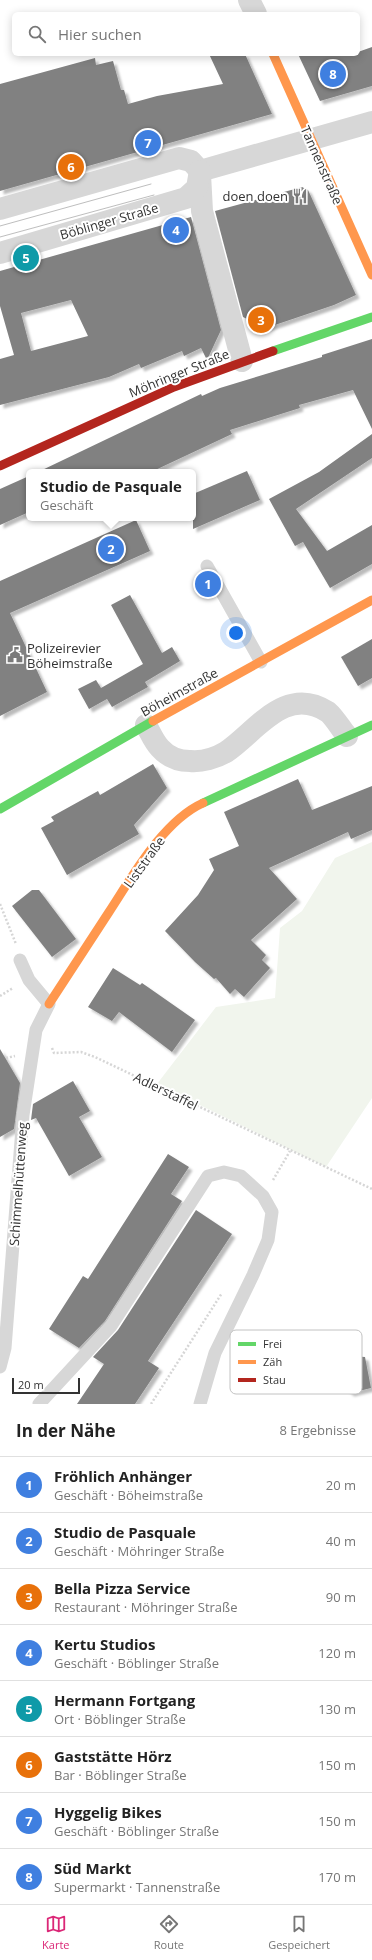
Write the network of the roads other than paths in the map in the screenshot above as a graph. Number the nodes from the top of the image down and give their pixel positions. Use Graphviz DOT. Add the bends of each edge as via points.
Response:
graph roads {
  1 [pos="250,0"];
  2 [pos="255,12"];
  3 [pos="274,56"];
  4 [pos="372,122"];
  5 [pos="310,139"];
  6 [pos="200,171"];
  7 [pos="0,209"];
  8 [pos="0,253"];
  9 [pos="372,275"];
  10 [pos="372,317"];
  11 [pos="242,361"];
  12 [pos="0,466"];
  13 [pos="207,566"];
  14 [pos="372,600"];
  15 [pos="261,662"];
  16 [pos="146,725"];
  17 [pos="372,725"];
  18 [pos="347,736"];
  19 [pos="0,809"];
  20 [pos="20,960"];
  21 [pos="49,1004"];
  22 [pos="0,1367"];
  23 [pos="39,1404"];
  24 [pos="200,1404"];
  1 -- 2 [label="street"];
  3 -- 5 [label="street, Tannenstraße"];
  4 -- 5 [label="street"];
  5 -- 6 [label="street"];
  5 -- 9 [label="street, Tannenstraße"];
  6 -- 7 [label="street" via="191,161 179,158"];
  6 -- 8 [label="street, Böblinger Straße" via="197,188 186,198"];
  6 -- 11 [label="street" via="202,211"];
  10 -- 11 [label="street, Möhringer Straße"];
  11 -- 12 [label="street, Möhringer Straße" via="174,387"];
  13 -- 15 [label="lane"];
  14 -- 15 [label="street, Böheimstraße"];
  15 -- 16 [label="street, Böheimstraße"];
  16 -- 18 [label="street" via="160,748 168,755 181,761 196,762 225,753 271,714 296,704 313,706 328,713"];
  16 -- 19 [label="street, Böheimstraße"];
  17 -- 18 [label="street, Liststraße"];
  18 -- 21 [label="street, Liststraße" via="196,806 173,825 144,859"];
  20 -- 21 [label="lane" via="28,980"];
  21 -- 22 [label="lane, Schimmelhüttenweg" via="36,1030 23,1115 5,1348"];
  23 -- 24 [label="lane" via="111,1326 208,1176 224,1172 241,1176 263,1196 272,1212 268,1240 215,1353"];
}
